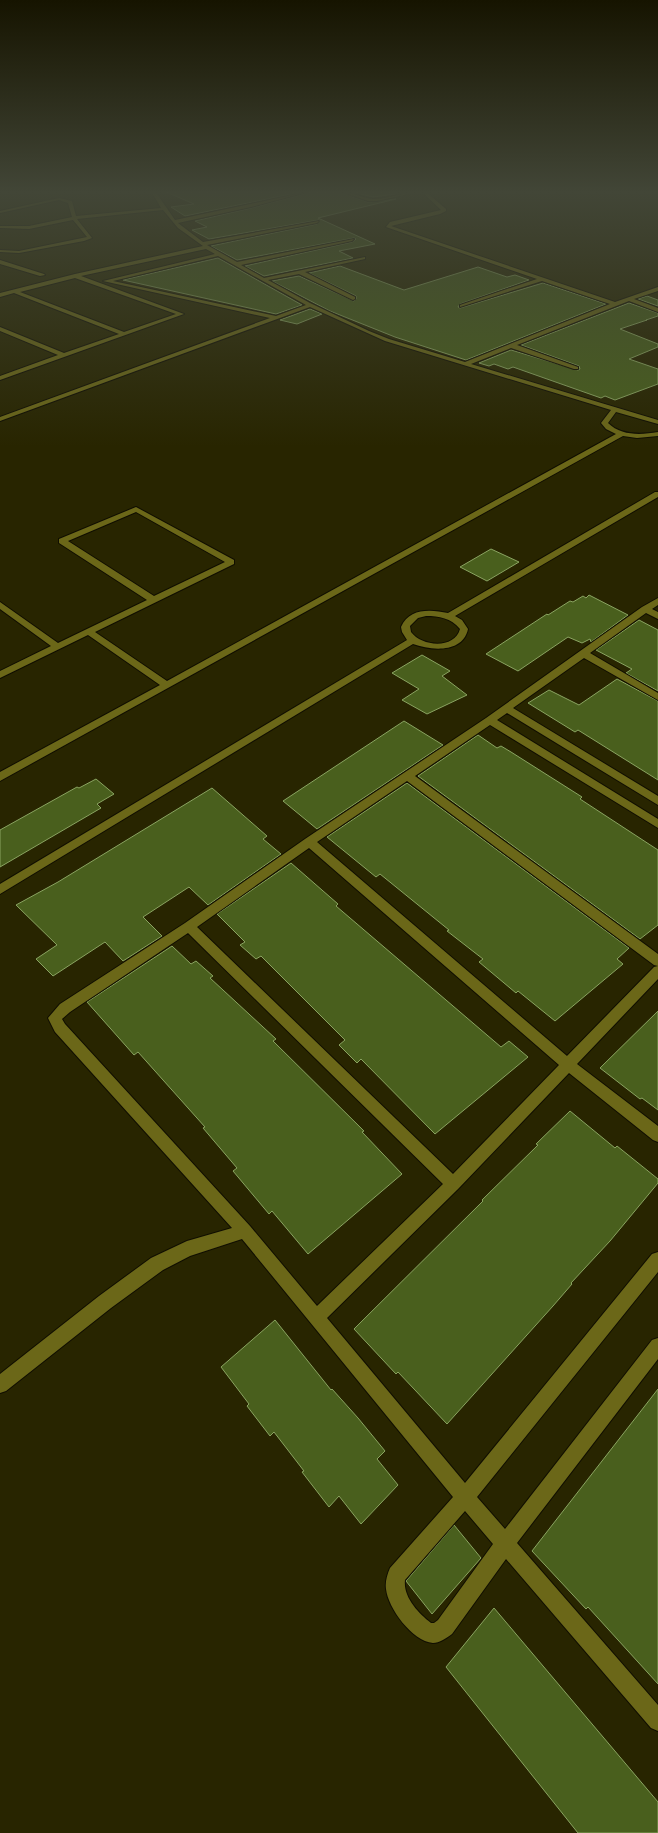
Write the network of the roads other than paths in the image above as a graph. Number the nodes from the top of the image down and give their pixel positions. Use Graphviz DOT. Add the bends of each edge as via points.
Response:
graph roads {
  1 [pos="73,277"];
  2 [pos="77,277"];
  3 [pos="125,277"];
  4 [pos="257,277"];
  5 [pos="279,277"];
  6 [pos="309,277"];
  7 [pos="533,277"];
  8 [pos="540,279"];
  9 [pos="263,280"];
  10 [pos="658,289"];
  11 [pos="13,291"];
  12 [pos="0,294"];
  13 [pos="353,298"];
  14 [pos="628,299"];
  15 [pos="615,304"];
  16 [pos="309,306"];
  17 [pos="462,306"];
  18 [pos="658,310"];
  19 [pos="276,318"];
  20 [pos="0,329"];
  21 [pos="124,334"];
  22 [pos="510,345"];
  23 [pos="63,356"];
  24 [pos="465,364"];
  25 [pos="576,368"];
  26 [pos="0,378"];
  27 [pos="615,409"];
  28 [pos="0,419"];
  29 [pos="658,422"];
  30 [pos="621,434"];
  31 [pos="658,434"];
  32 [pos="658,494"];
  33 [pos="154,600"];
  34 [pos="658,601"];
  35 [pos="0,605"];
  36 [pos="646,609"];
  37 [pos="450,616"];
  38 [pos="658,616"];
  39 [pos="90,632"];
  40 [pos="414,640"];
  41 [pos="58,647"];
  42 [pos="584,654"];
  43 [pos="0,675"];
  44 [pos="167,685"];
  45 [pos="658,697"];
  46 [pos="506,708"];
  47 [pos="490,720"];
  48 [pos="407,775"];
  49 [pos="0,777"];
  50 [pos="656,800"];
  51 [pos="639,811"];
  52 [pos="658,824"];
  53 [pos="309,842"];
  54 [pos="0,890"];
  55 [pos="189,926"];
  56 [pos="658,961"];
  57 [pos="658,971"];
  58 [pos="568,1064"];
  59 [pos="658,1134"];
  60 [pos="453,1184"];
  61 [pos="245,1231"];
  62 [pos="658,1260"];
  63 [pos="317,1317"];
  64 [pos="658,1346"];
  65 [pos="0,1386"];
  66 [pos="465,1498"];
  67 [pos="505,1544"];
  68 [pos="658,1721"];
  1 -- 11 [label="street"];
  2 -- 21 [label="street" via="181,314"];
  3 -- 19 [label="street" via="106,281"];
  4 -- 9 [label="street"];
  5 -- 9 [label="street"];
  6 -- 13 [label="street"];
  7 -- 8 [label="street"];
  8 -- 15 [label="street"];
  8 -- 17 [label="street"];
  9 -- 16 [label="street"];
  10 -- 14 [label="street"];
  11 -- 12 [label="street"];
  11 -- 21 [label="street"];
  14 -- 15 [label="street"];
  14 -- 18 [label="street"];
  15 -- 22 [label="street"];
  16 -- 19 [label="street"];
  16 -- 24 [label="street" via="387,340"];
  19 -- 28 [label="street"];
  20 -- 23 [label="street"];
  21 -- 23 [label="street"];
  22 -- 24 [label="street"];
  22 -- 25 [label="street"];
  23 -- 26 [label="street"];
  24 -- 27 [label="street"];
  27 -- 29 [label="street"];
  27 -- 30 [label="street" via="604,423"];
  30 -- 31 [label="street"];
  30 -- 44 [label="street"];
  32 -- 37 [label="street"];
  33 -- 33 [label="street" via="231,562 136,509 62,541"];
  33 -- 39 [label="street"];
  34 -- 36 [label="street"];
  35 -- 41 [label="street"];
  36 -- 38 [label="street"];
  36 -- 42 [label="street"];
  37 -- 40 [label="street" via="426,613 408,621 407,634"];
  37 -- 40 [label="street" via="460,622 464,630 462,637 453,643 440,646 426,645"];
  39 -- 41 [label="street"];
  39 -- 44 [label="street"];
  40 -- 54 [label="street"];
  41 -- 43 [label="street"];
  42 -- 45 [label="street"];
  42 -- 46 [label="street"];
  44 -- 49 [label="street"];
  46 -- 47 [label="street"];
  46 -- 50 [label="street"];
  47 -- 48 [label="street"];
  47 -- 51 [label="street"];
  48 -- 53 [label="street"];
  48 -- 56 [label="street"];
  50 -- 51 [label="street"];
  51 -- 52 [label="street"];
  53 -- 55 [label="street"];
  53 -- 58 [label="street"];
  55 -- 60 [label="street"];
  55 -- 61 [label="street" via="65,1008 55,1018 60,1028"];
  57 -- 58 [label="street"];
  58 -- 59 [label="street"];
  58 -- 60 [label="street"];
  60 -- 63 [label="street"];
  61 -- 63 [label="street"];
  61 -- 65 [label="street" via="187,1249 157,1264"];
  62 -- 66 [label="street"];
  63 -- 66 [label="street"];
  64 -- 67 [label="street"];
  66 -- 67 [label="street"];
  66 -- 67 [label="street" via="397,1575 396,1593 403,1608 427,1632 440,1632"];
  67 -- 68 [label="street"];
}
